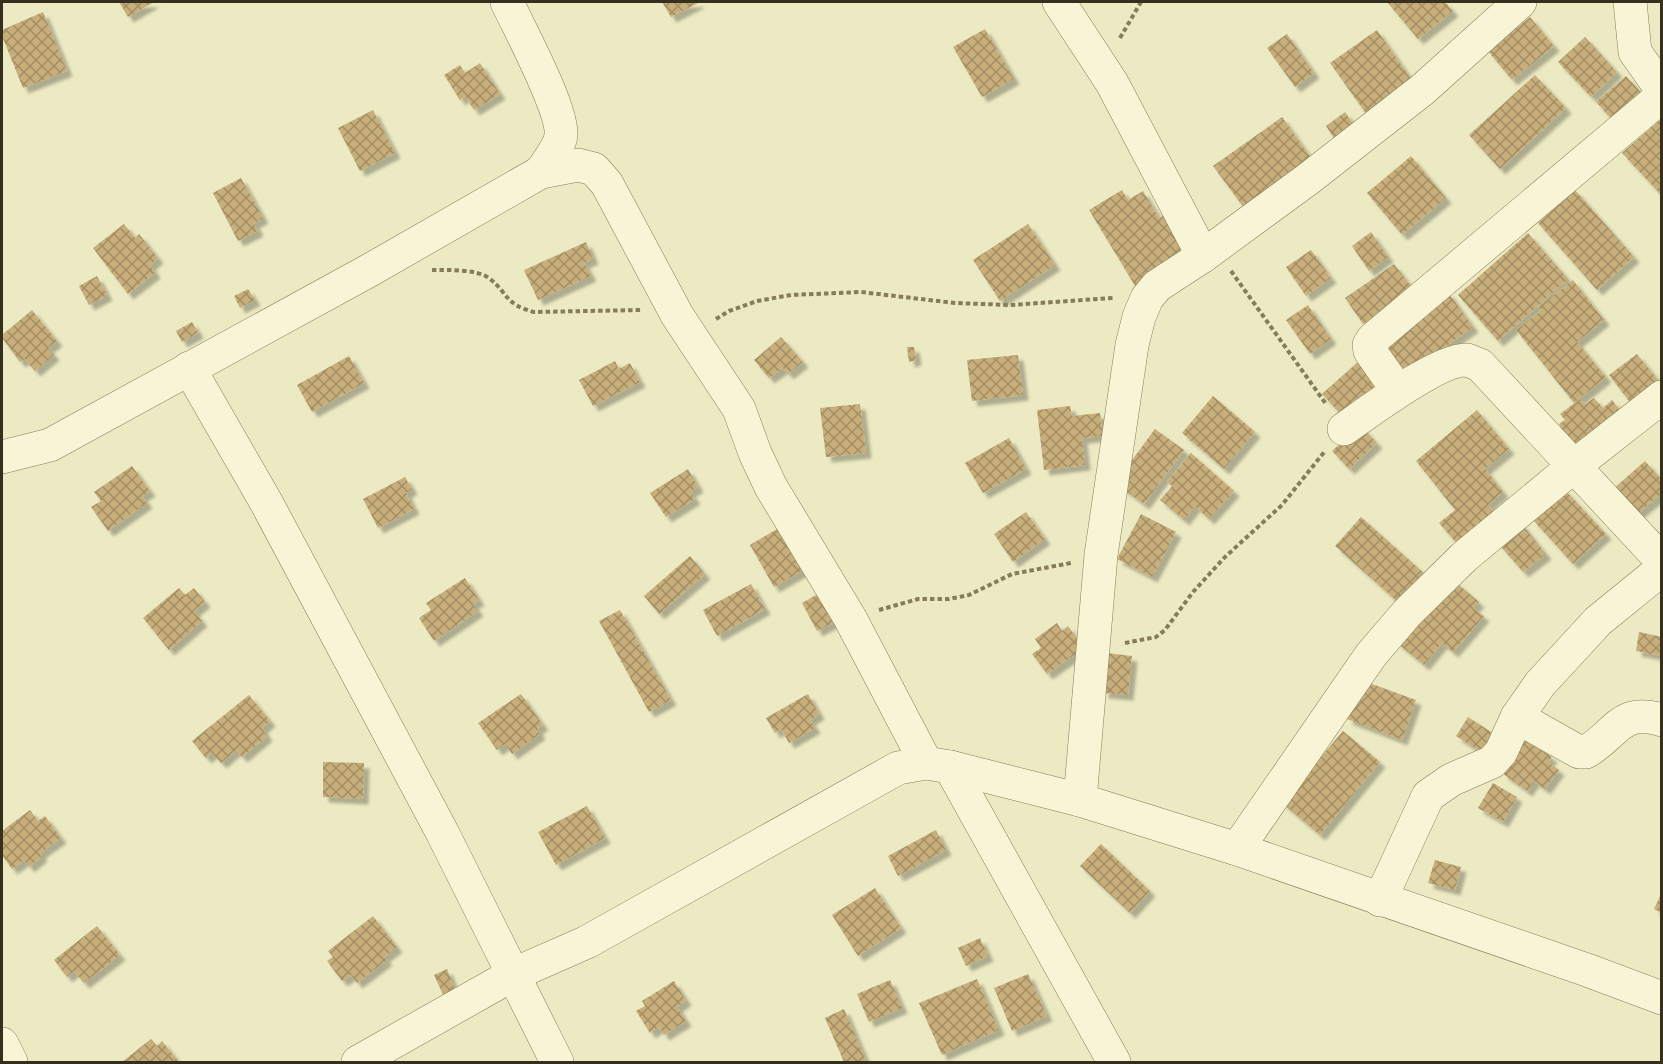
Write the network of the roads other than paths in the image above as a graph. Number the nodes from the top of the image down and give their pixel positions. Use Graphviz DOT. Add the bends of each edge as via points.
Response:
graph roads {
  1 [pos="507,2"];
  2 [pos="1059,2"];
  3 [pos="1520,2"];
  4 [pos="1630,2"];
  5 [pos="1662,90"];
  6 [pos="1662,96"];
  7 [pos="541,172"];
  8 [pos="1209,252"];
  9 [pos="189,368"];
  10 [pos="1398,391"];
  11 [pos="1662,398"];
  12 [pos="1344,429"];
  13 [pos="2,457"];
  14 [pos="1574,466"];
  15 [pos="1662,561"];
  16 [pos="1662,568"];
  17 [pos="1517,717"];
  18 [pos="1662,720"];
  19 [pos="938,765"];
  20 [pos="1080,800"];
  21 [pos="1237,849"];
  22 [pos="1380,900"];
  23 [pos="512,975"];
  24 [pos="1662,998"];
  25 [pos="2,1044"];
  26 [pos="11,1062"];
  27 [pos="358,1062"];
  28 [pos="557,1062"];
  29 [pos="1114,1062"];
  1 -- 7 [label="street" via="558,118 561,136"];
  2 -- 8 [label="street" via="1112,83"];
  3 -- 8 [label="street" via="1422,90"];
  4 -- 5 [label="street" via="1635,52"];
  6 -- 10 [label="street" via="1373,339 1370,351"];
  7 -- 9 [label="street"];
  7 -- 19 [label="street" via="578,165 594,169 607,184 682,323 739,409 771,487"];
  8 -- 20 [label="street" via="1174,273 1147,298 1132,345 1101,555"];
  9 -- 13 [label="street" via="51,445"];
  9 -- 23 [label="street" via="266,502 442,832"];
  10 -- 12 [label="street"];
  10 -- 14 [label="street" via="1450,364 1467,360 1480,366"];
  11 -- 14 [label="street"];
  14 -- 15 [label="street"];
  14 -- 21 [label="street" via="1464,557 1407,613 1371,655"];
  16 -- 17 [label="street" via="1598,621 1540,684"];
  17 -- 18 [label="street" via="1579,752 1586,752 1632,716"];
  17 -- 22 [label="street" via="1501,752 1492,762 1451,780 1428,796"];
  19 -- 20 [label="street"];
  19 -- 23 [label="street" via="898,768 587,942"];
  19 -- 29 [label="street"];
  20 -- 21 [label="street"];
  21 -- 22 [label="street"];
  22 -- 24 [label="street"];
  23 -- 27 [label="street"];
  23 -- 28 [label="street"];
  25 -- 26 [label="street"];
}
